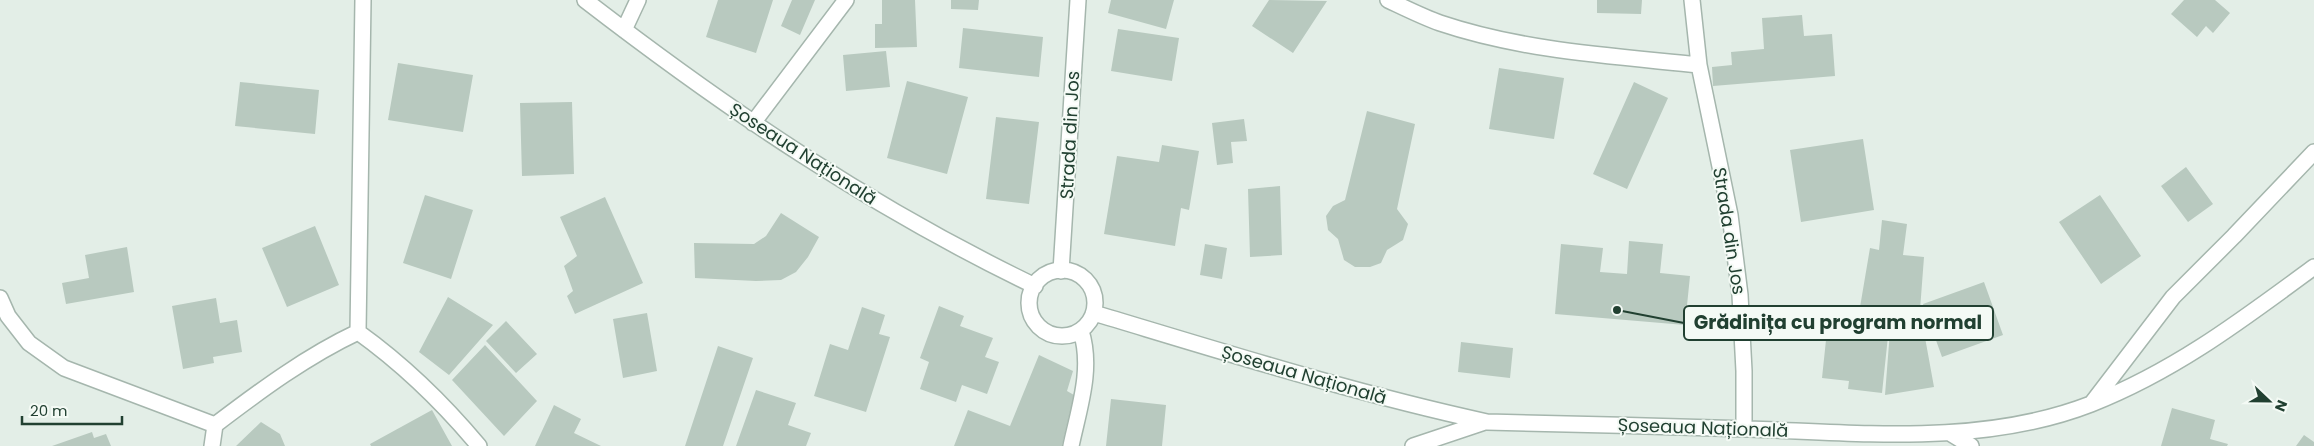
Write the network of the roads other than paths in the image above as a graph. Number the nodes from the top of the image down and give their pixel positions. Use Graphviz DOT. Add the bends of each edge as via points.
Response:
graph roads {
  1 [pos="363,0"];
  2 [pos="586,0"];
  3 [pos="638,0"];
  4 [pos="846,0"];
  5 [pos="1078,0"];
  6 [pos="1388,0"];
  7 [pos="1692,0"];
  8 [pos="624,30"];
  9 [pos="1699,65"];
  10 [pos="753,123"];
  11 [pos="2314,152"];
  12 [pos="2314,268"];
  13 [pos="1061,270"];
  14 [pos="1035,286"];
  15 [pos="0,298"];
  16 [pos="1094,313"];
  17 [pos="1081,331"];
  18 [pos="358,332"];
  19 [pos="2090,405"];
  20 [pos="1487,422"];
  21 [pos="215,425"];
  22 [pos="1744,429"];
  23 [pos="1950,433"];
  24 [pos="212,446"];
  25 [pos="479,446"];
  26 [pos="1071,446"];
  27 [pos="1413,446"];
  28 [pos="1971,446"];
  1 -- 18 [label="street"];
  2 -- 8 [label="street, Șoseaua Națională"];
  3 -- 8 [label="street"];
  4 -- 10 [label="street"];
  5 -- 13 [label="street, Strada din Jos"];
  6 -- 9 [label="street" via="1440,23 1506,40 1572,52"];
  7 -- 9 [label="street, Strada din Jos"];
  8 -- 10 [label="street, Șoseaua Națională"];
  9 -- 22 [label="street, Strada din Jos" via="1730,215 1742,324"];
  10 -- 14 [label="street, Șoseaua Națională" via="916,225"];
  11 -- 19 [label="street" via="2173,297"];
  12 -- 19 [label="street, Șoseaua Națională" via="2214,340 2151,378"];
  13 -- 14 [label="street" via="1051,273"];
  13 -- 16 [label="street" via="1071,272 1088,283 1094,298"];
  14 -- 17 [label="street" via="1030,296 1030,307 1039,327 1060,336"];
  15 -- 21 [label="street" via="8,316 29,343 64,368"];
  16 -- 17 [label="street"];
  16 -- 20 [label="street, Șoseaua Națională" via="1314,379"];
  17 -- 26 [label="street" via="1086,372"];
  18 -- 21 [label="street" via="326,347"];
  18 -- 25 [label="street" via="390,355 438,399"];
  19 -- 23 [label="street, Șoseaua Națională" via="2047,419 1998,429"];
  20 -- 22 [label="street, Șoseaua Națională"];
  20 -- 27 [label="street"];
  21 -- 24 [label="street"];
  22 -- 23 [label="street, Șoseaua Națională"];
  23 -- 28 [label="street"];
}
